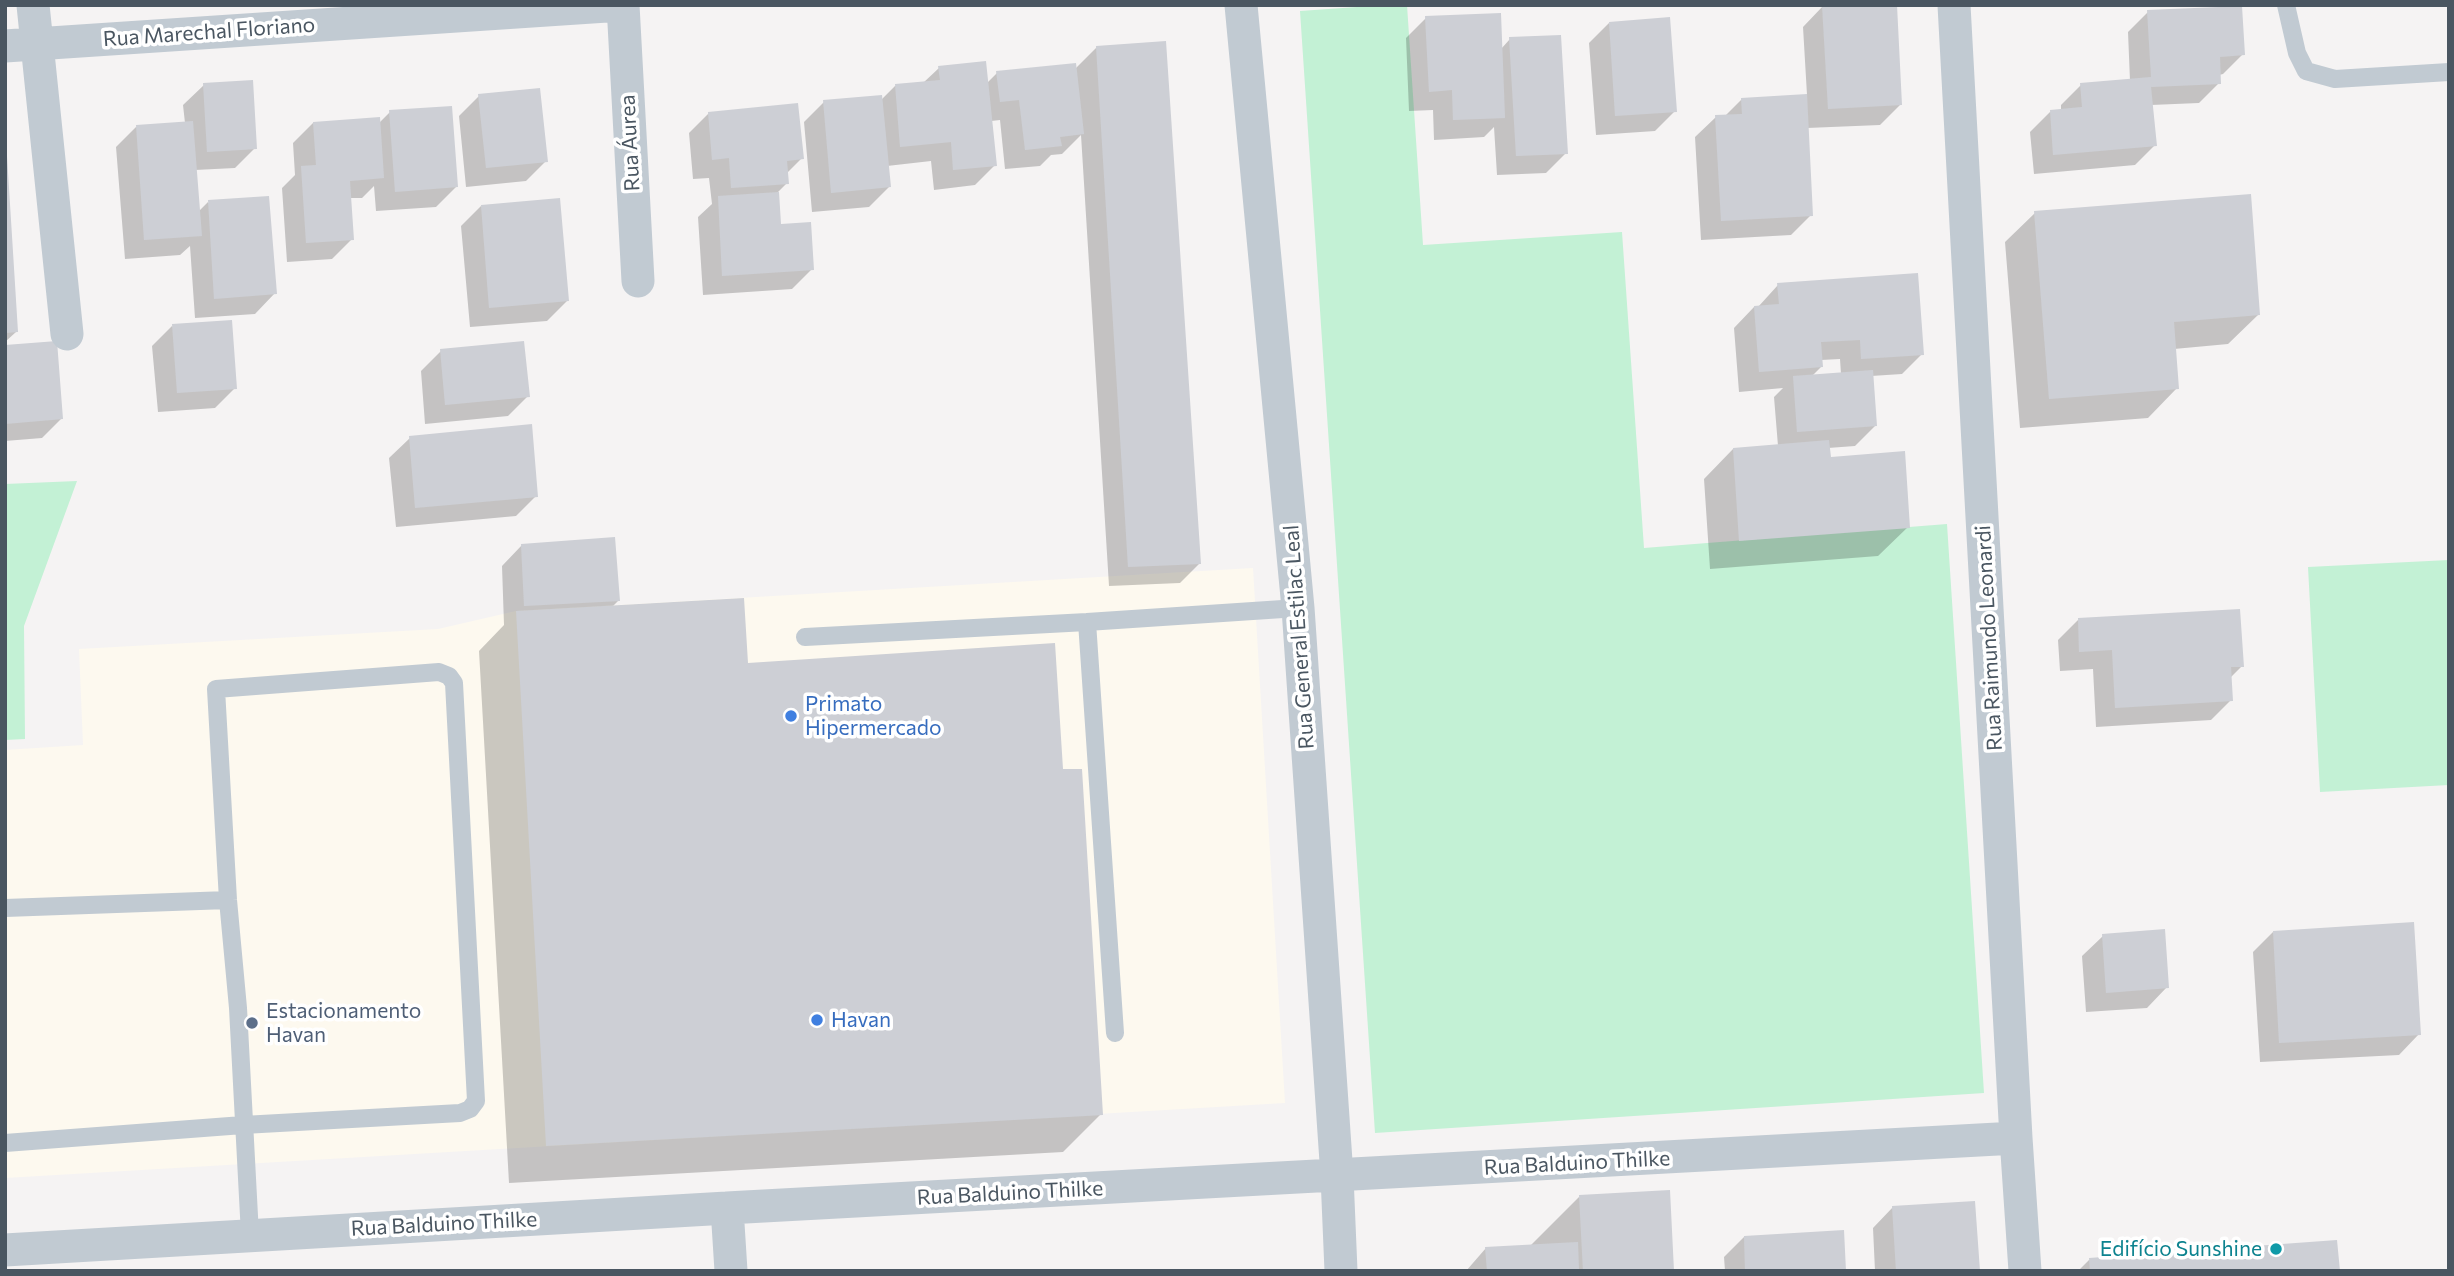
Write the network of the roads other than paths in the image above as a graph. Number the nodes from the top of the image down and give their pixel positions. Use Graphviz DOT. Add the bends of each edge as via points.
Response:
graph roads {
  1 [pos="33,5"];
  2 [pos="623,5"];
  3 [pos="1241,5"];
  4 [pos="1954,5"];
  5 [pos="2286,5"];
  6 [pos="21,45"];
  7 [pos="2449,72"];
  8 [pos="638,281"];
  9 [pos="67,334"];
  10 [pos="1298,608"];
  11 [pos="1087,622"];
  12 [pos="805,637"];
  13 [pos="228,900"];
  14 [pos="5,908"];
  15 [pos="1115,1033"];
  16 [pos="243,1125"];
  17 [pos="2016,1138"];
  18 [pos="5,1143"];
  19 [pos="1337,1176"];
  20 [pos="726,1208"];
  21 [pos="250,1235"];
  22 [pos="5,1250"];
  23 [pos="731,1271"];
  24 [pos="1341,1271"];
  25 [pos="2025,1271"];
  1 -- 6 [label="street"];
  2 -- 6 [label="street, Rua Marechal Floriano"];
  2 -- 8 [label="street, Rua Áurea"];
  3 -- 10 [label="street, Rua General Estilac Leal"];
  4 -- 17 [label="street, Rua Raimundo Leonardi"];
  5 -- 7 [label="lane" via="2306,71 2335,79"];
  6 -- 9 [label="street"];
  10 -- 11 [label="lane"];
  10 -- 19 [label="street, Rua General Estilac Leal"];
  11 -- 12 [label="lane"];
  11 -- 15 [label="lane"];
  13 -- 14 [label="lane"];
  13 -- 16 [label="lane"];
  13 -- 16 [label="lane" via="216,689 439,672 449,676 454,683 476,1101 460,1113"];
  16 -- 18 [label="lane"];
  16 -- 21 [label="lane"];
  17 -- 19 [label="street, Rua Balduino Thilke"];
  17 -- 25 [label="street, Rua Raimundo Leonardi"];
  19 -- 20 [label="street, Rua Balduino Thilke"];
  19 -- 24 [label="street, Rua General Estilac Leal"];
  20 -- 21 [label="street, Rua Balduino Thilke"];
  20 -- 23 [label="street"];
  21 -- 22 [label="street, Rua Balduino Thilke"];
}
